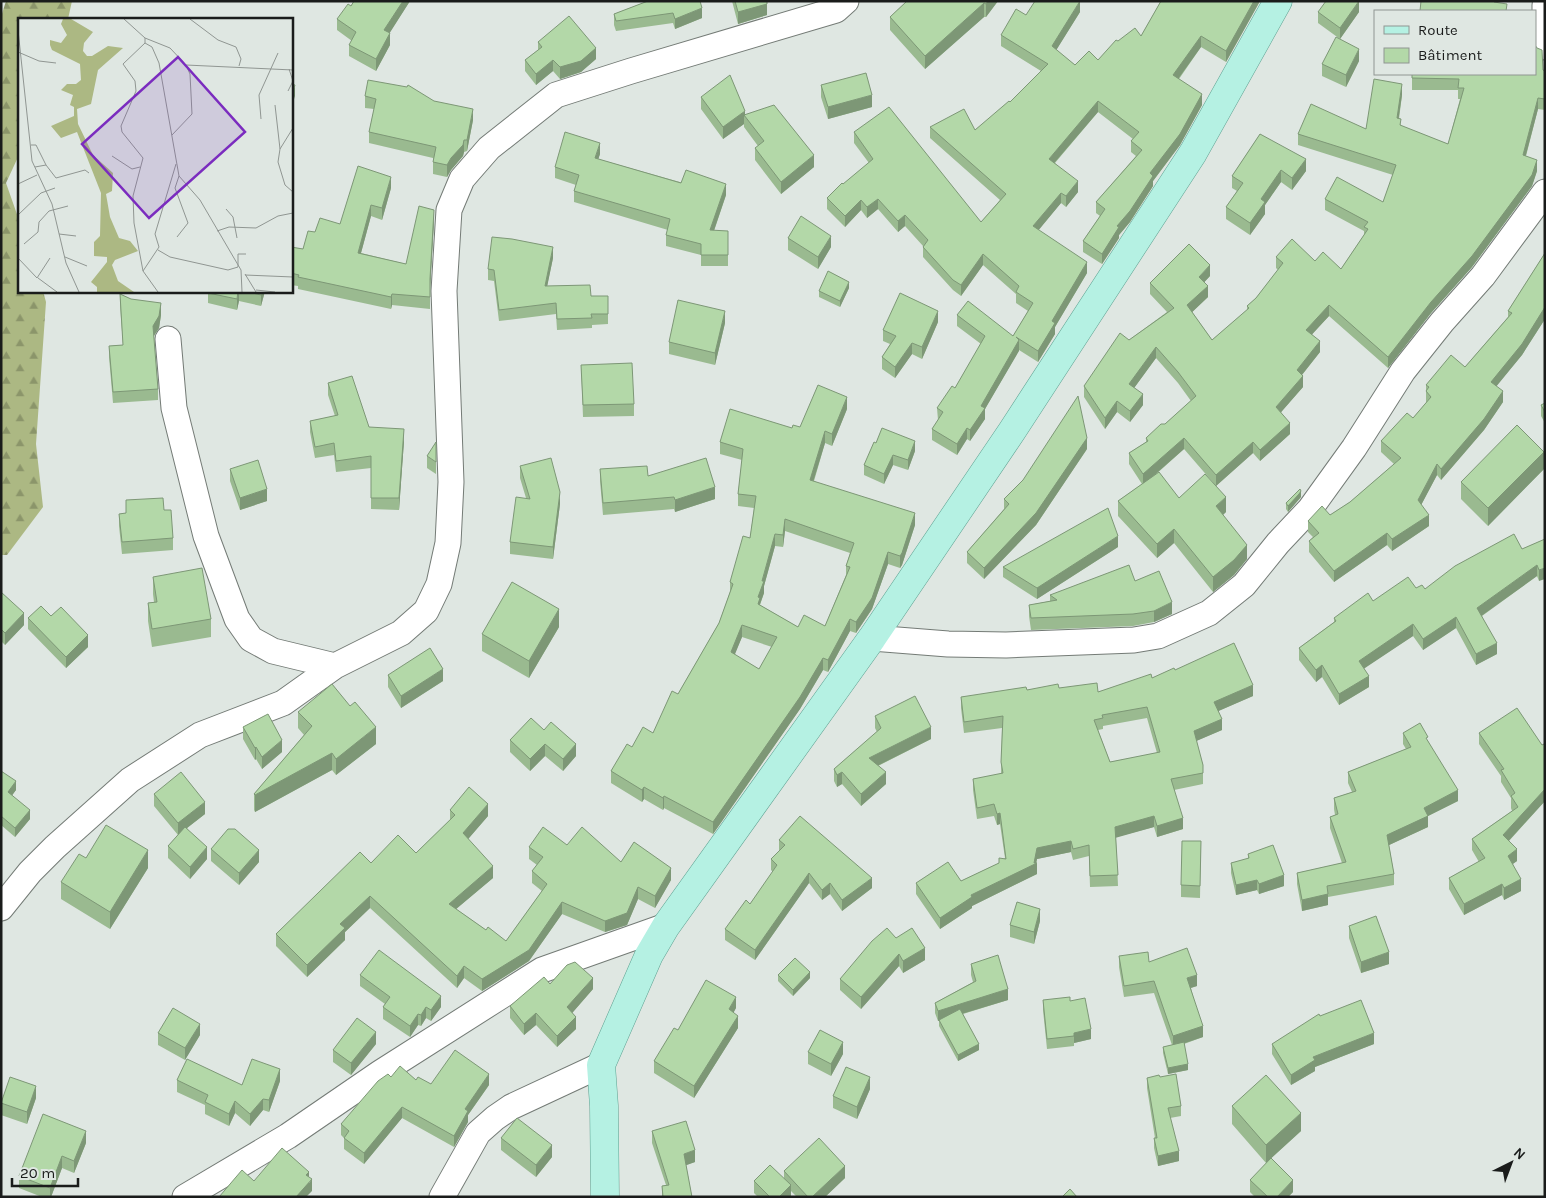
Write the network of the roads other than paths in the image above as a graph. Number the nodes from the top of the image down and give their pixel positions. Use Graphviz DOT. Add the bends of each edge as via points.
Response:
graph roads {
  1 [pos="846,1"];
  2 [pos="1278,1"];
  3 [pos="1545,5"];
  4 [pos="1545,47"];
  5 [pos="1545,192"];
  6 [pos="168,339"];
  7 [pos="872,638"];
  8 [pos="335,666"];
  9 [pos="1,908"];
  10 [pos="666,926"];
  11 [pos="601,1065"];
  12 [pos="184,1197"];
  13 [pos="442,1197"];
  14 [pos="605,1197"];
  1 -- 8 [label="street" via="836,10 556,95 489,148 462,179 449,210 446,255 444,291 451,482 448,543 439,584 426,611 401,632"];
  2 -- 7 [label="main road" via="1193,153 1018,423"];
  3 -- 4 [label="street"];
  5 -- 7 [label="street" via="1483,276 1403,371 1354,448 1310,508 1244,585 1209,613 1158,636 1134,640 1006,645"];
  6 -- 8 [label="street" via="174,408 206,536 237,618 251,639 273,651"];
  7 -- 10 [label="main road"];
  8 -- 9 [label="street" via="283,703 200,735 130,780 55,847"];
  10 -- 11 [label="main road" via="649,955"];
  10 -- 12 [label="street" via="542,970 288,1136"];
  11 -- 13 [label="street" via="512,1106 495,1118 478,1133"];
  11 -- 14 [label="main road"];
}
